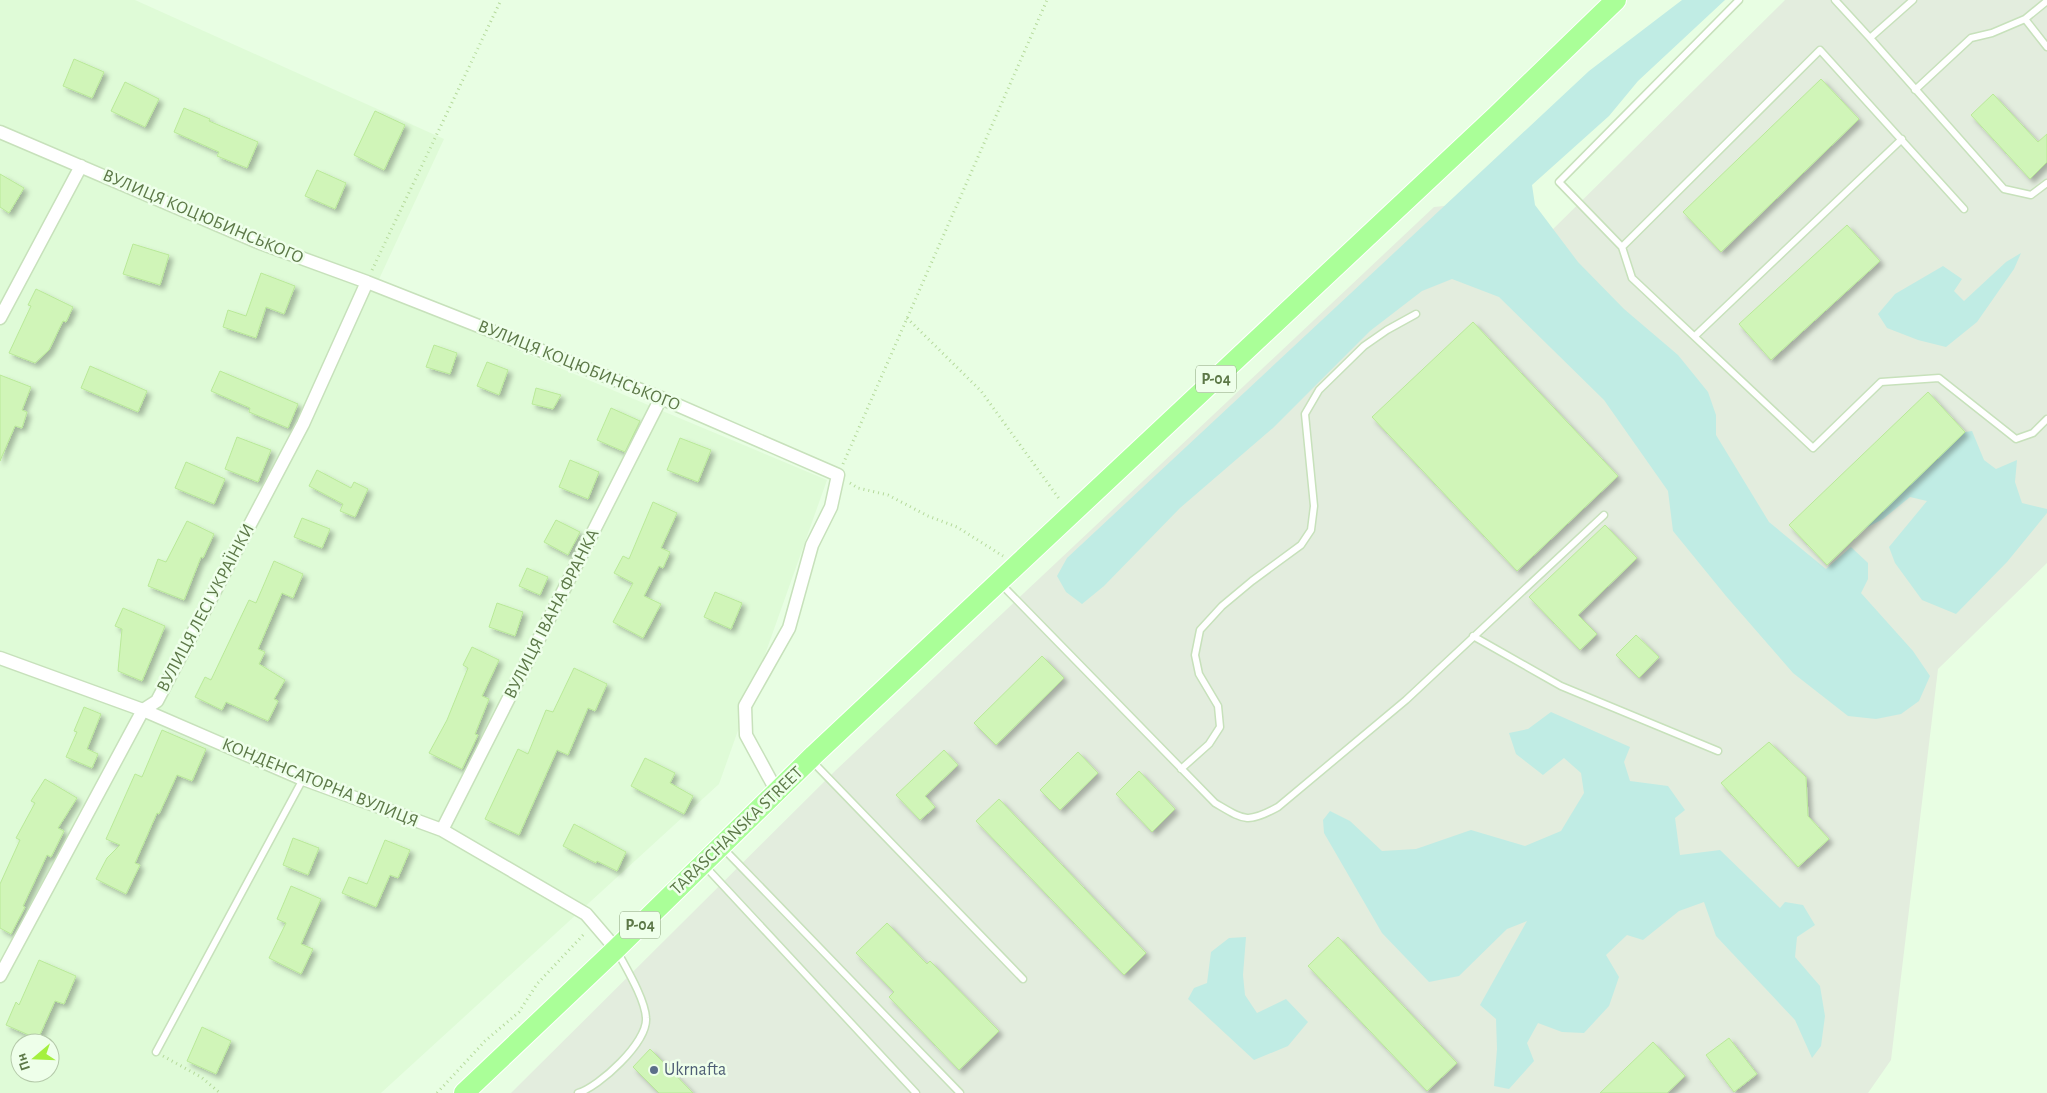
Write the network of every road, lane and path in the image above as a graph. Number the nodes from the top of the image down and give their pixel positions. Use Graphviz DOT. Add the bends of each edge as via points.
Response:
graph roads {
  1 [pos="502,0"];
  2 [pos="1047,0"];
  3 [pos="1616,0"];
  4 [pos="1739,0"];
  5 [pos="1835,0"];
  6 [pos="1912,0"];
  7 [pos="2047,1"];
  8 [pos="2025,20"];
  9 [pos="1870,38"];
  10 [pos="2047,47"];
  11 [pos="1915,90"];
  12 [pos="0,132"];
  13 [pos="1902,139"];
  14 [pos="81,166"];
  15 [pos="2047,184"];
  16 [pos="1964,209"];
  17 [pos="1622,247"];
  18 [pos="367,282"];
  19 [pos="1416,314"];
  20 [pos="0,318"];
  21 [pos="907,318"];
  22 [pos="1695,336"];
  23 [pos="661,398"];
  24 [pos="2047,419"];
  25 [pos="838,475"];
  26 [pos="1071,515"];
  27 [pos="1604,515"];
  28 [pos="1016,566"];
  29 [pos="999,582"];
  30 [pos="1473,636"];
  31 [pos="0,658"];
  32 [pos="143,710"];
  33 [pos="1718,751"];
  34 [pos="812,757"];
  35 [pos="1181,769"];
  36 [pos="303,779"];
  37 [pos="776,792"];
  38 [pos="442,830"];
  39 [pos="721,846"];
  40 [pos="703,864"];
  41 [pos="594,923"];
  42 [pos="616,949"];
  43 [pos="0,976"];
  44 [pos="1023,979"];
  45 [pos="156,1052"];
  46 [pos="220,1093"];
  47 [pos="436,1093"];
  48 [pos="464,1093"];
  49 [pos="578,1093"];
  50 [pos="916,1093"];
  51 [pos="960,1093"];
  1 -- 18 [label="path"];
  2 -- 21 [label="path"];
  3 -- 26 [label="main road, Р-04"];
  4 -- 17 [label="lane" via="1559,182"];
  5 -- 9 [label="lane"];
  6 -- 9 [label="lane"];
  7 -- 8 [label="lane"];
  8 -- 10 [label="lane"];
  8 -- 11 [label="lane" via="1970,38"];
  9 -- 11 [label="lane"];
  11 -- 15 [label="lane" via="2004,189 2031,195"];
  12 -- 14 [label="street, ВУЛИЦЯ КОЦЮБИНСЬКОГО"];
  13 -- 16 [label="lane"];
  13 -- 17 [label="lane" via="1820,50"];
  13 -- 22 [label="lane"];
  14 -- 18 [label="street, ВУЛИЦЯ КОЦЮБИНСЬКОГО" via="260,243"];
  14 -- 20 [label="street"];
  17 -- 22 [label="lane" via="1632,278"];
  18 -- 23 [label="street, ВУЛИЦЯ КОЦЮБИНСЬКОГО"];
  18 -- 32 [label="street, ВУЛИЦЯ ЛЕСІ УКРАЇНКИ" via="303,424 227,570 157,701"];
  19 -- 35 [label="lane" via="1364,346 1319,390 1305,414 1314,506 1311,530 1302,545 1222,606 1200,630 1195,655 1199,674 1218,706 1220,727 1209,744"];
  21 -- 25 [label="path"];
  21 -- 26 [label="path" via="981,391"];
  22 -- 24 [label="lane" via="1813,448 1881,382 1939,378 2016,439 2033,433"];
  23 -- 25 [label="street, ВУЛИЦЯ КОЦЮБИНСЬКОГО"];
  23 -- 38 [label="street, ВУЛИЦЯ ІВАНА ФРАНКА"];
  25 -- 28 [label="path" via="858,488 888,495 957,527"];
  25 -- 37 [label="street" via="831,507 812,545 789,628 745,706 746,735"];
  26 -- 28 [label="main road, Р-04"];
  27 -- 30 [label="lane"];
  28 -- 29 [label="main road, Р-04"];
  29 -- 34 [label="main road, Р-04"];
  29 -- 35 [label="lane"];
  30 -- 33 [label="lane" via="1561,686"];
  30 -- 35 [label="lane" via="1406,700 1278,807 1258,818 1240,818 1215,802"];
  31 -- 32 [label="street, КОНДЕНСАТОРНА ВУЛИЦЯ"];
  32 -- 36 [label="street, КОНДЕНСАТОРНА ВУЛИЦЯ"];
  32 -- 43 [label="street, ВУЛИЦЯ ЛЕСІ УКРАЇНКИ"];
  34 -- 37 [label="main road, TARASCHANSKA STREET / Р-04"];
  34 -- 44 [label="lane"];
  36 -- 38 [label="street, КОНДЕНСАТОРНА ВУЛИЦЯ"];
  36 -- 45 [label="lane"];
  37 -- 39 [label="main road, TARASCHANSKA STREET / Р-04"];
  38 -- 41 [label="street, КОНДЕНСАТОРНА ВУЛИЦЯ" via="586,914"];
  39 -- 40 [label="main road, TARASCHANSKA STREET / Р-04"];
  39 -- 51 [label="lane"];
  40 -- 42 [label="main road, TARASCHANSKA STREET / Р-04"];
  40 -- 50 [label="lane"];
  41 -- 42 [label="street, КОНДЕНСАТОРНА ВУЛИЦЯ"];
  41 -- 47 [label="path" via="537,984 520,1012 485,1041"];
  42 -- 48 [label="main road, TARASCHANSKA STREET / Р-04"];
  42 -- 49 [label="lane" via="638,993 646,1019 626,1058"];
  45 -- 46 [label="path" via="200,1077"];
}
